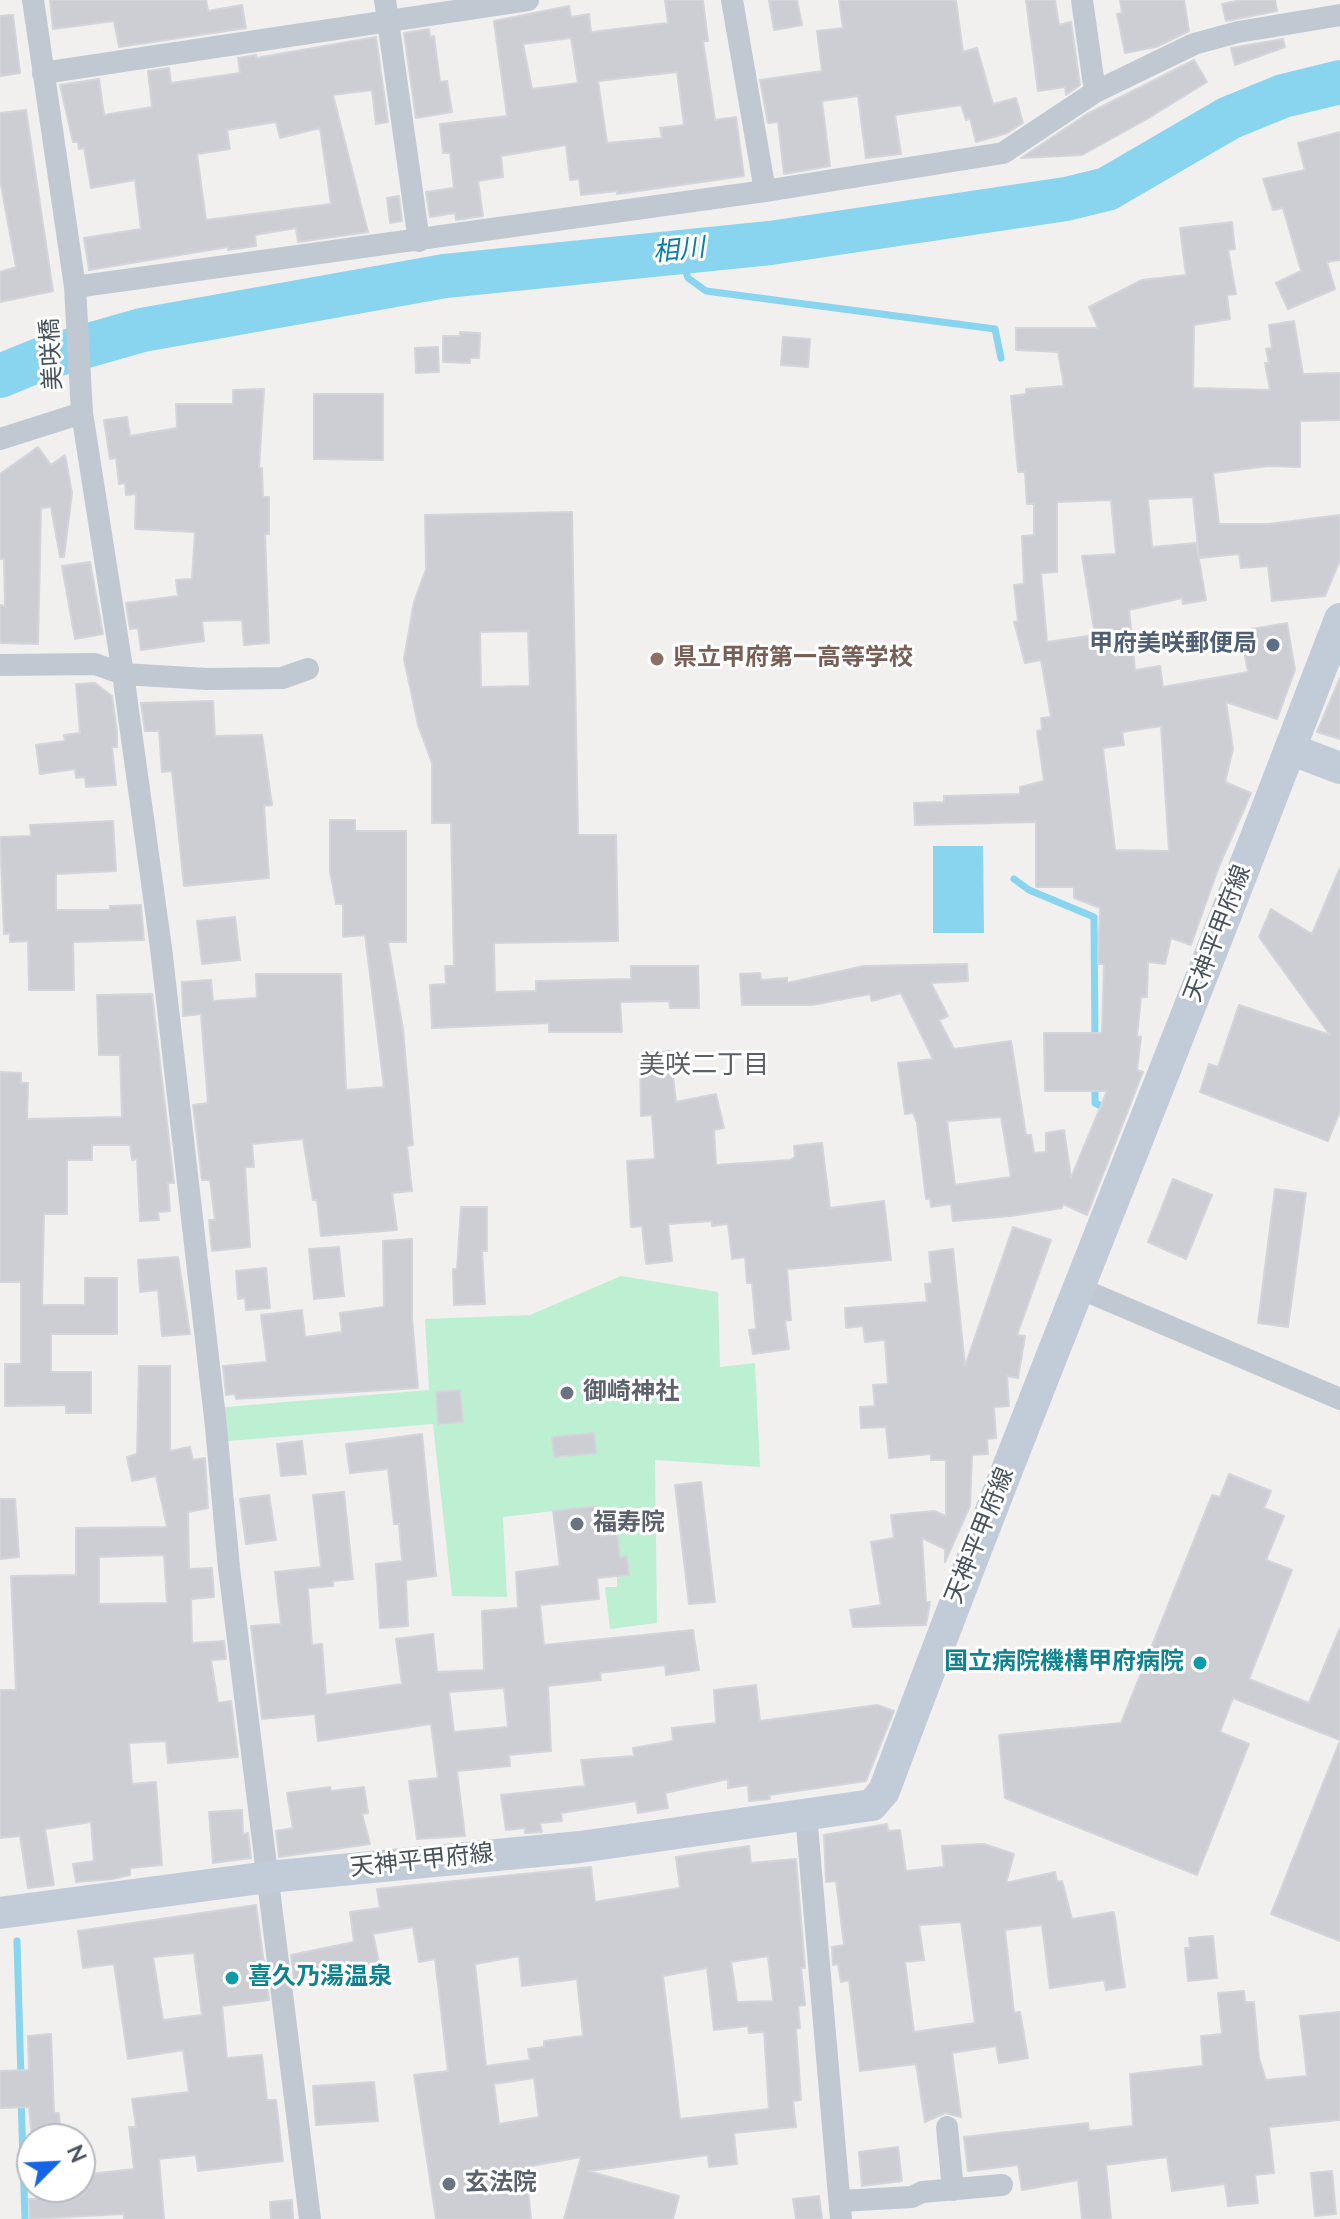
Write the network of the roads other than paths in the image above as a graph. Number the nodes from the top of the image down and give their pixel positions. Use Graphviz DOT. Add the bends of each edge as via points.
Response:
graph roads {
  1 [pos="33,0"];
  2 [pos="528,0"];
  3 [pos="732,0"];
  4 [pos="1082,0"];
  5 [pos="386,9"];
  6 [pos="1340,15"];
  7 [pos="43,73"];
  8 [pos="1095,92"];
  9 [pos="765,191"];
  10 [pos="419,241"];
  11 [pos="75,291"];
  12 [pos="82,412"];
  13 [pos="0,439"];
  14 [pos="1340,619"];
  15 [pos="0,665"];
  16 [pos="308,669"];
  17 [pos="123,674"];
  18 [pos="1290,749"];
  19 [pos="1340,768"];
  20 [pos="1079,1288"];
  21 [pos="1340,1399"];
  22 [pos="806,1814"];
  23 [pos="268,1877"];
  24 [pos="0,1913"];
  25 [pos="947,2127"];
  26 [pos="1002,2185"];
  27 [pos="953,2190"];
  28 [pos="840,2210"];
  29 [pos="310,2219"];
  1 -- 7 [label="street, 美咲橋"];
  2 -- 5 [label="street"];
  3 -- 9 [label="street"];
  4 -- 8 [label="street"];
  5 -- 7 [label="street"];
  5 -- 10 [label="street"];
  6 -- 8 [label="street" via="1194,44"];
  7 -- 11 [label="street, 美咲橋"];
  8 -- 9 [label="street" via="1003,153"];
  9 -- 10 [label="street"];
  10 -- 11 [label="street"];
  11 -- 12 [label="street, 美咲橋"];
  12 -- 13 [label="street"];
  12 -- 17 [label="street, 美咲橋"];
  14 -- 18 [label="main road, 天神平甲府線"];
  15 -- 17 [label="street" via="95,664"];
  16 -- 17 [label="street" via="282,678"];
  17 -- 23 [label="street, 美咲橋" via="163,960"];
  18 -- 19 [label="main road"];
  18 -- 20 [label="main road, 天神平甲府線"];
  20 -- 21 [label="street"];
  20 -- 22 [label="main road, 天神平甲府線" via="884,1791 872,1805"];
  22 -- 23 [label="main road, 天神平甲府線" via="580,1847"];
  22 -- 28 [label="street"];
  23 -- 24 [label="main road, 天神平甲府線"];
  23 -- 29 [label="street, 美咲橋"];
  25 -- 27 [label="street"];
  26 -- 27 [label="street"];
  27 -- 28 [label="street"];
}
